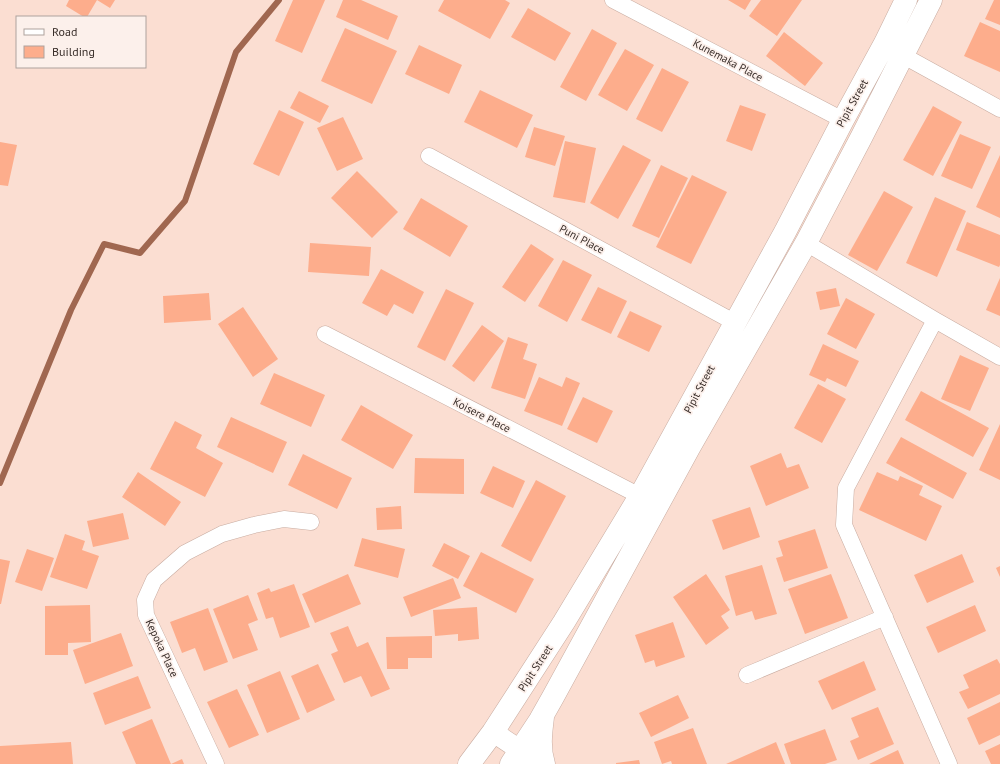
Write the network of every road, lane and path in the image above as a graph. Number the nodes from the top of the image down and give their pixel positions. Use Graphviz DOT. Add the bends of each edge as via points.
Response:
graph roads {
  1 [pos="613,0"];
  2 [pos="906,0"];
  3 [pos="931,0"];
  4 [pos="902,55"];
  5 [pos="1000,109"];
  6 [pos="843,120"];
  7 [pos="429,156"];
  8 [pos="806,242"];
  9 [pos="935,320"];
  10 [pos="734,322"];
  11 [pos="325,334"];
  12 [pos="1000,357"];
  13 [pos="640,496"];
  14 [pos="311,522"];
  15 [pos="885,617"];
  16 [pos="747,675"];
  17 [pos="544,714"];
  18 [pos="493,732"];
  19 [pos="522,759"];
  20 [pos="216,764"];
  21 [pos="469,764"];
  22 [pos="544,764"];
  23 [pos="949,764"];
  1 -- 6 [label="street, Kunemaka Place"];
  2 -- 6 [label="main road, Pipit Street"];
  3 -- 4 [label="main road, Pipit Street"];
  4 -- 5 [label="street"];
  4 -- 8 [label="main road, Pipit Street"];
  6 -- 10 [label="main road, Pipit Street" via="785,232"];
  7 -- 10 [label="street, Puni Place"];
  8 -- 9 [label="street"];
  8 -- 17 [label="main road, Pipit Street" via="696,436"];
  9 -- 12 [label="street"];
  9 -- 15 [label="street" via="846,488 844,525"];
  10 -- 13 [label="main road, Pipit Street"];
  11 -- 13 [label="street, Koisere Place"];
  13 -- 18 [label="main road, Pipit Street" via="564,622"];
  14 -- 20 [label="street, Kepoka Place" via="284,519 222,534 185,553 154,580 145,600 146,615"];
  15 -- 16 [label="street"];
  15 -- 23 [label="street"];
  17 -- 19 [label="main road, Pipit Street"];
  17 -- 22 [label="main road" via="540,737"];
  18 -- 19 [label="street"];
  18 -- 21 [label="main road, Pipit Street"];
}
